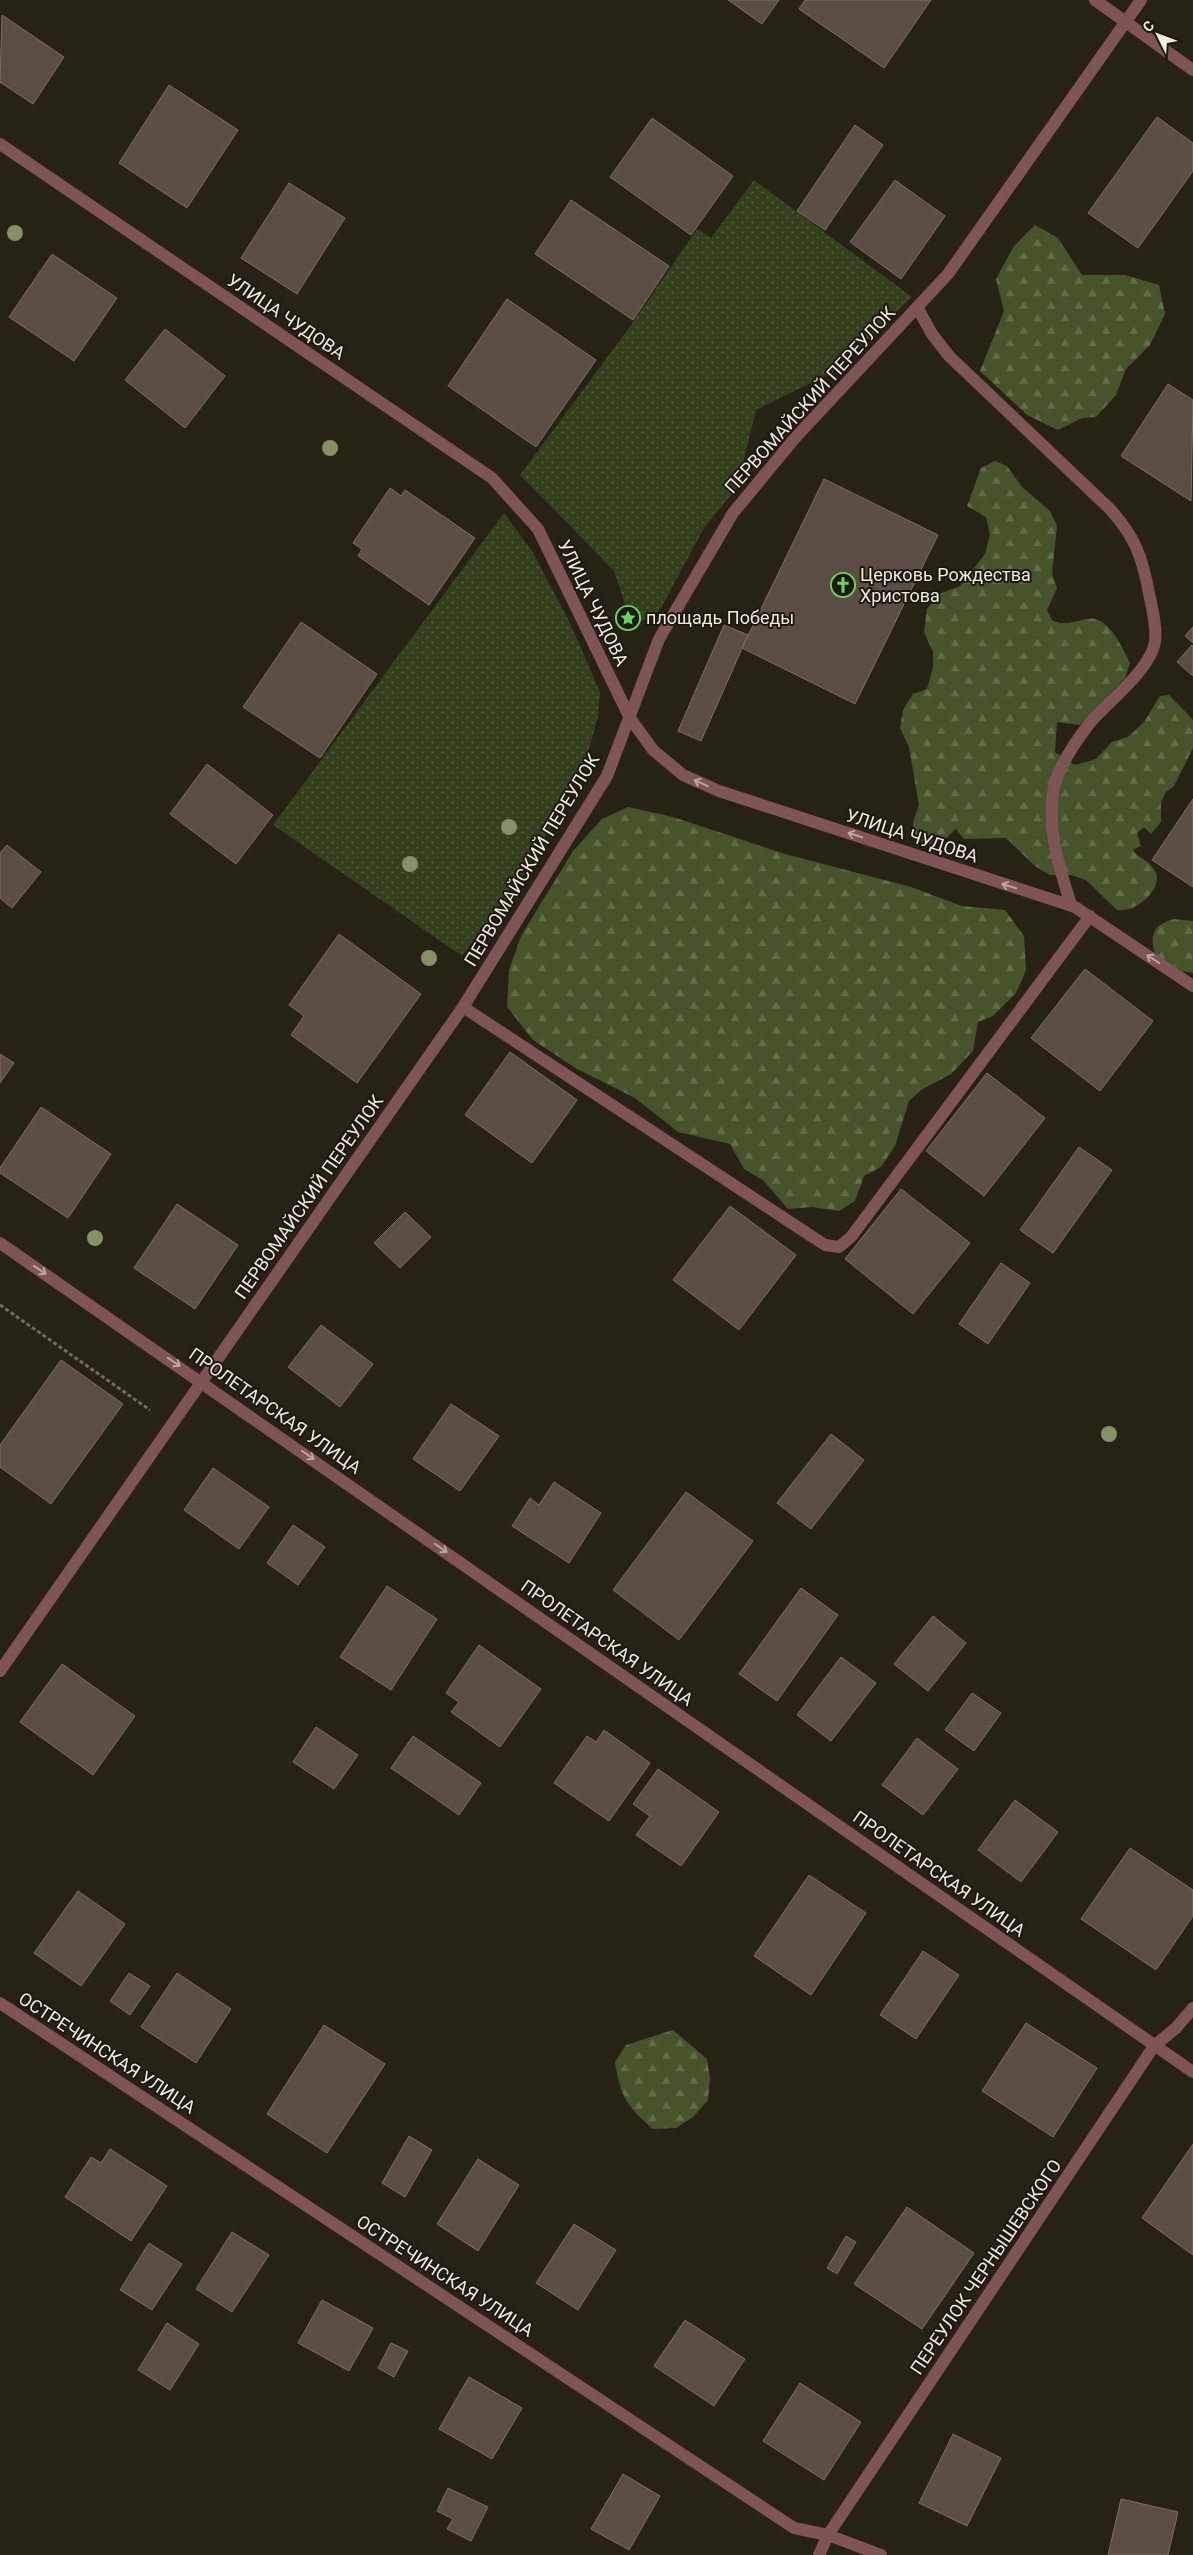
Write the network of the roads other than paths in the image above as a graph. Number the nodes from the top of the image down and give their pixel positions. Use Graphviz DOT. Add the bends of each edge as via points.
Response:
graph roads {
  1 [pos="1095,0"];
  2 [pos="1141,0"];
  3 [pos="1126,21"];
  4 [pos="1193,70"];
  5 [pos="0,144"];
  6 [pos="917,307"];
  7 [pos="630,718"];
  8 [pos="1071,905"];
  9 [pos="1090,916"];
  10 [pos="1193,986"];
  11 [pos="463,1007"];
  12 [pos="0,1243"];
  13 [pos="202,1382"];
  14 [pos="0,1671"];
  15 [pos="0,2003"];
  16 [pos="1193,2008"];
  17 [pos="1154,2046"];
  18 [pos="1193,2072"];
  19 [pos="828,2536"];
  20 [pos="819,2555"];
  21 [pos="882,2555"];
  1 -- 3 [label="street"];
  2 -- 3 [label="street, ПЕРВОМАЙСКИЙ ПЕРЕУЛОК"];
  3 -- 4 [label="street"];
  3 -- 6 [label="street, ПЕРВОМАЙСКИЙ ПЕРЕУЛОК" via="948,274"];
  5 -- 7 [label="street, УЛИЦА ЧУДОВА" via="492,478 538,529"];
  6 -- 7 [label="street, ПЕРВОМАЙСКИЙ ПЕРЕУЛОК" via="795,438 733,513 659,639"];
  6 -- 8 [label="street" via="949,356 1110,509 1139,549 1145,572 1153,610 1155,642 1137,674 1089,724 1054,785 1050,818 1055,854"];
  8 -- 7 [label="street, УЛИЦА ЧУДОВА, one-way" via="719,791 683,775 653,750"];
  7 -- 11 [label="street, ПЕРВОМАЙСКИЙ ПЕРЕУЛОК" via="607,776"];
  8 -- 9 [label="street, УЛИЦА ЧУДОВА"];
  10 -- 9 [label="street, УЛИЦА ЧУДОВА, one-way"];
  9 -- 11 [label="street" via="851,1237 839,1247 825,1245"];
  11 -- 13 [label="street, ПЕРВОМАЙСКИЙ ПЕРЕУЛОК"];
  12 -- 13 [label="street, ПРОЛЕТАРСКАЯ УЛИЦА, one-way"];
  13 -- 14 [label="street, ПЕРВОМАЙСКИЙ ПЕРЕУЛОК"];
  13 -- 17 [label="street, ПРОЛЕТАРСКАЯ УЛИЦА, one-way"];
  15 -- 19 [label="street, ОСТРЕЧИНСКАЯ УЛИЦА" via="794,2528"];
  16 -- 17 [label="street, ПЕРЕУЛОК ЧЕРНЫШЕВСКОГО"];
  17 -- 18 [label="street, ПРОЛЕТАРСКАЯ УЛИЦА"];
  17 -- 19 [label="street, ПЕРЕУЛОК ЧЕРНЫШЕВСКОГО"];
  19 -- 20 [label="street, ПЕРЕУЛОК ЧЕРНЫШЕВСКОГО"];
  19 -- 21 [label="street, ОСТРЕЧИНСКАЯ УЛИЦА"];
}
